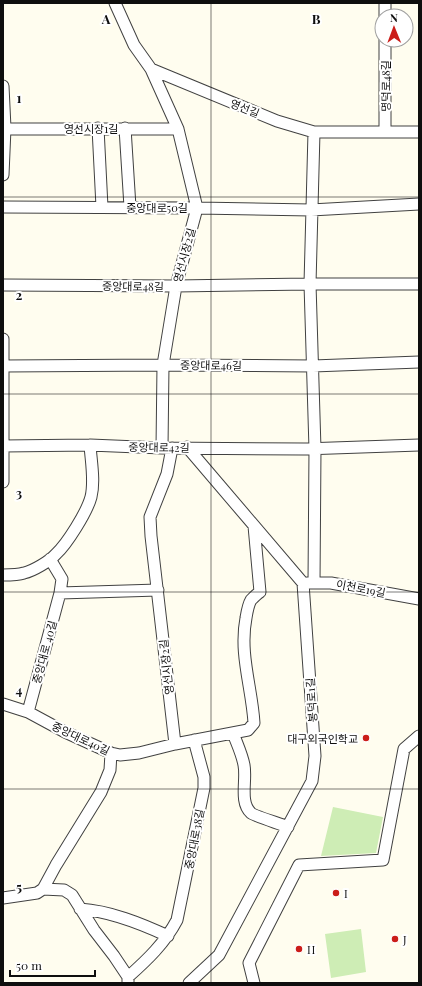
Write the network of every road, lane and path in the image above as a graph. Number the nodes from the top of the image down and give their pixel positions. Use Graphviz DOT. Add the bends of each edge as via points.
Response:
graph roads {
  1 [pos="115,3"];
  2 [pos="385,48"];
  3 [pos="151,69"];
  4 [pos="3,86"];
  5 [pos="4,128"];
  6 [pos="98,128"];
  7 [pos="125,128"];
  8 [pos="178,129"];
  9 [pos="314,132"];
  10 [pos="385,132"];
  11 [pos="419,132"];
  12 [pos="3,175"];
  13 [pos="419,204"];
  14 [pos="3,207"];
  15 [pos="102,207"];
  16 [pos="130,207"];
  17 [pos="197,208"];
  18 [pos="312,210"];
  19 [pos="3,284"];
  20 [pos="310,284"];
  21 [pos="419,284"];
  22 [pos="176,286"];
  23 [pos="3,339"];
  24 [pos="419,362"];
  25 [pos="163,365"];
  26 [pos="4,366"];
  27 [pos="313,366"];
  28 [pos="90,445"];
  29 [pos="419,445"];
  30 [pos="3,446"];
  31 [pos="187,447"];
  32 [pos="167,448"];
  33 [pos="315,449"];
  34 [pos="3,482"];
  35 [pos="254,526"];
  36 [pos="50,559"];
  37 [pos="3,575"];
  38 [pos="308,583"];
  39 [pos="158,590"];
  40 [pos="60,593"];
  41 [pos="419,599"];
  42 [pos="3,704"];
  43 [pos="28,712"];
  44 [pos="234,733"];
  45 [pos="419,736"];
  46 [pos="194,740"];
  47 [pos="174,744"];
  48 [pos="111,753"];
  49 [pos="288,827"];
  50 [pos="43,889"];
  51 [pos="3,898"];
  52 [pos="80,909"];
  53 [pos="168,936"];
  54 [pos="128,980"];
  55 [pos="189,983"];
  56 [pos="254,983"];
  1 -- 3 [label="street" via="134,45"];
  2 -- 10 [label="street, 명덕로48길"];
  3 -- 8 [label="street, 영선시장2길"];
  3 -- 9 [label="street, 영선길" via="277,121"];
  4 -- 5 [label="street"];
  5 -- 6 [label="street, 영선시장1길"];
  5 -- 12 [label="street"];
  6 -- 7 [label="street, 영선시장1길"];
  6 -- 15 [label="street"];
  7 -- 8 [label="street, 영선시장1길"];
  7 -- 16 [label="street"];
  8 -- 17 [label="street, 영선시장2길"];
  9 -- 10 [label="street, 영선길"];
  9 -- 18 [label="street"];
  10 -- 11 [label="street, 영선길"];
  13 -- 18 [label="street, 중앙대로50길"];
  14 -- 15 [label="street, 중앙대로50길"];
  15 -- 16 [label="street, 중앙대로50길"];
  16 -- 17 [label="street, 중앙대로50길"];
  17 -- 18 [label="street, 중앙대로50길"];
  17 -- 22 [label="street, 영선시장2길"];
  18 -- 20 [label="street"];
  19 -- 22 [label="street, 중앙대로48길"];
  20 -- 21 [label="street, 중앙대로48길"];
  20 -- 22 [label="street, 중앙대로48길"];
  20 -- 27 [label="street"];
  22 -- 25 [label="street, 영선시장2길"];
  23 -- 26 [label="street"];
  24 -- 27 [label="street, 중앙대로46길"];
  25 -- 26 [label="street, 중앙대로46길"];
  25 -- 27 [label="street, 중앙대로46길"];
  25 -- 32 [label="street, 영선시장2길"];
  26 -- 30 [label="street"];
  27 -- 33 [label="street"];
  28 -- 30 [label="street, 중앙대로42길"];
  28 -- 32 [label="street, 중앙대로42길"];
  28 -- 36 [label="street" via="91,497 73,533"];
  29 -- 33 [label="street, 중앙대로42길"];
  30 -- 34 [label="street"];
  31 -- 32 [label="street, 중앙대로42길"];
  31 -- 33 [label="street, 중앙대로42길"];
  31 -- 35 [label="street"];
  32 -- 39 [label="street, 영선시장2길" via="167,474 150,517"];
  33 -- 38 [label="street"];
  35 -- 38 [label="street"];
  35 -- 44 [label="street, 중앙대로40길" via="260,592 250,601 243,632 244,661 253,704 254,723 248,730"];
  36 -- 37 [label="street" via="25,573"];
  36 -- 40 [label="street" via="62,579"];
  38 -- 41 [label="street, 이천로19길" via="331,582"];
  38 -- 49 [label="street, 봉덕로1길" via="316,756 312,781"];
  39 -- 40 [label="street"];
  39 -- 47 [label="street, 영선시장2길"];
  40 -- 43 [label="street, 중앙대로 40길"];
  42 -- 43 [label="street, 중앙대로40길"];
  43 -- 48 [label="street, 중앙대로40길"];
  44 -- 46 [label="street, 중앙대로40길"];
  44 -- 49 [label="street" via="244,765 246,805 251,813"];
  45 -- 56 [label="street" via="404,749 383,860 299,865 248,963"];
  46 -- 47 [label="street, 중앙대로40길"];
  46 -- 53 [label="street, 중앙대로38길" via="204,777 204,788 182,903 177,920"];
  47 -- 48 [label="street, 중앙대로40길" via="139,753"];
  48 -- 50 [label="street" via="110,770 101,792"];
  49 -- 55 [label="street, 봉덕로1길" via="219,955"];
  50 -- 51 [label="street, 중앙대로38길" via="36,893"];
  50 -- 52 [label="street, 중앙대로38길" via="64,890 72,896"];
  52 -- 53 [label="street" via="95,910 149,927"];
  52 -- 54 [label="street, 중앙대로38길"];
  53 -- 54 [label="street, 중앙대로38길"];
}
